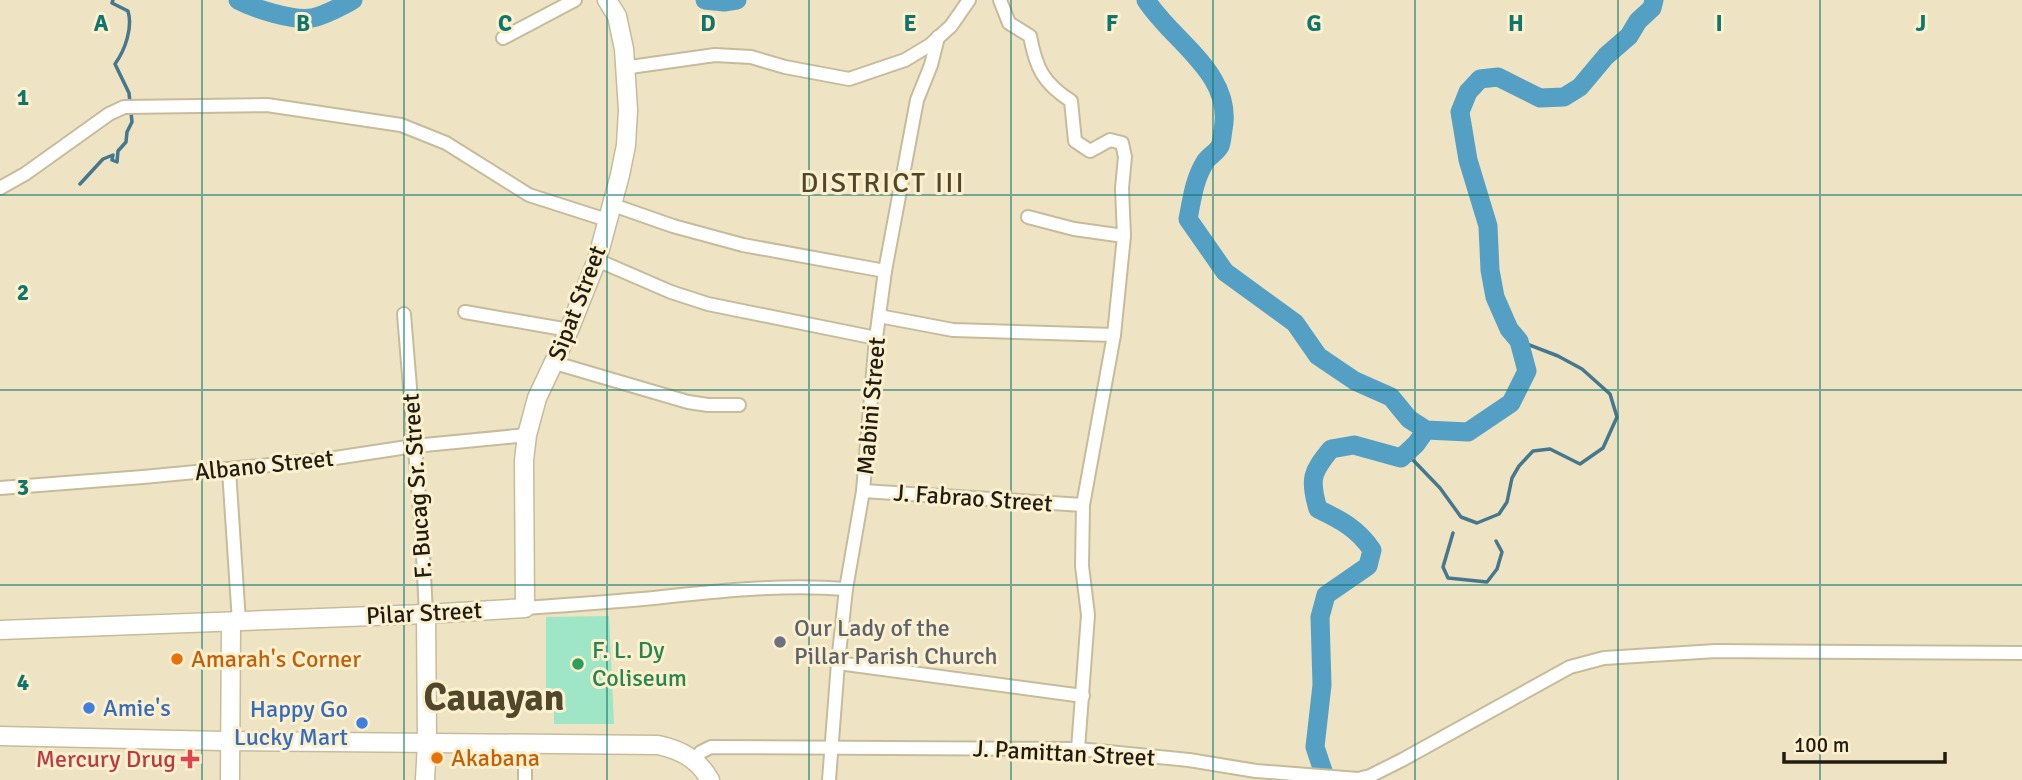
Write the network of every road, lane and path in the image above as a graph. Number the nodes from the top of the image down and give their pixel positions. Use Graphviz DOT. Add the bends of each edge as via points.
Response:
graph roads {
  1 [pos="575,0"];
  2 [pos="607,0"];
  3 [pos="969,0"];
  4 [pos="1000,0"];
  5 [pos="938,37"];
  6 [pos="503,38"];
  7 [pos="624,68"];
  8 [pos="0,188"];
  9 [pos="610,212"];
  10 [pos="1028,216"];
  11 [pos="1124,236"];
  12 [pos="597,260"];
  13 [pos="885,271"];
  14 [pos="465,312"];
  15 [pos="404,314"];
  16 [pos="879,316"];
  17 [pos="569,330"];
  18 [pos="1114,335"];
  19 [pos="876,338"];
  20 [pos="555,363"];
  21 [pos="739,405"];
  22 [pos="527,435"];
  23 [pos="414,446"];
  24 [pos="229,470"];
  25 [pos="0,488"];
  26 [pos="863,491"];
  27 [pos="1083,505"];
  28 [pos="846,589"];
  29 [pos="525,608"];
  30 [pos="426,614"];
  31 [pos="235,622"];
  32 [pos="0,630"];
  33 [pos="2022,653"];
  34 [pos="838,663"];
  35 [pos="1083,696"];
  36 [pos="0,736"];
  37 [pos="230,740"];
  38 [pos="525,742"];
  39 [pos="427,743"];
  40 [pos="831,746"];
  41 [pos="1078,750"];
  42 [pos="694,760"];
  43 [pos="1337,779"];
  44 [pos="230,780"];
  45 [pos="425,780"];
  46 [pos="525,780"];
  47 [pos="710,780"];
  48 [pos="829,780"];
  1 -- 6 [label="street"];
  2 -- 7 [label="street, Sipat Street" via="617,16"];
  3 -- 5 [label="street"];
  4 -- 11 [label="street" via="1009,23 1030,36 1035,63 1055,91 1071,101 1075,141 1090,151 1110,140 1122,143"];
  5 -- 7 [label="street" via="905,60 849,79 727,55"];
  5 -- 13 [label="street, Mabini Street" via="917,100"];
  7 -- 9 [label="street, Sipat Street" via="626,145"];
  8 -- 9 [label="street" via="124,107 267,105 401,125 446,143 529,195"];
  9 -- 12 [label="street, Sipat Street"];
  9 -- 13 [label="street" via="743,245"];
  10 -- 11 [label="street"];
  11 -- 18 [label="street"];
  12 -- 17 [label="street, Sipat Street"];
  12 -- 19 [label="street" via="708,304"];
  13 -- 16 [label="street, Mabini Street"];
  14 -- 17 [label="street"];
  15 -- 23 [label="street, F. Bucag Sr. Street"];
  16 -- 18 [label="street" via="953,330"];
  16 -- 19 [label="street, Mabini Street"];
  17 -- 20 [label="street, Sipat Street"];
  18 -- 27 [label="street"];
  19 -- 26 [label="street, Mabini Street"];
  20 -- 21 [label="street" via="688,402"];
  20 -- 22 [label="street, Sipat Street" via="537,398"];
  22 -- 23 [label="street, Albano Street"];
  22 -- 29 [label="street, Sipat Street"];
  23 -- 24 [label="street, Albano Street"];
  23 -- 30 [label="street, F. Bucag Sr. Street"];
  24 -- 25 [label="street, Albano Street"];
  24 -- 31 [label="street"];
  26 -- 27 [label="street, J. Fabrao Street"];
  26 -- 28 [label="street, Mabini Street"];
  27 -- 35 [label="street" via="1082,566 1088,615"];
  28 -- 29 [label="street, Pilar Street" via="738,589"];
  28 -- 34 [label="street, Mabini Street"];
  29 -- 30 [label="street, Pilar Street"];
  30 -- 31 [label="street, Pilar Street"];
  30 -- 39 [label="street, F. Bucag Sr. Street"];
  31 -- 32 [label="street, Pilar Street"];
  31 -- 37 [label="street"];
  33 -- 43 [label="street, J. Pamittan Street" via="1716,651 1604,658 1570,667 1370,776"];
  34 -- 35 [label="street"];
  34 -- 40 [label="street, Mabini Street"];
  35 -- 41 [label="street"];
  36 -- 37 [label="street"];
  37 -- 39 [label="street"];
  37 -- 44 [label="street"];
  38 -- 39 [label="street"];
  38 -- 42 [label="street" via="658,745"];
  38 -- 46 [label="street"];
  39 -- 45 [label="street, F. Bucag Sr. Street"];
  40 -- 41 [label="street, J. Pamittan Street"];
  40 -- 42 [label="street, J. Pamittan Street" via="711,747"];
  40 -- 48 [label="street, Mabini Street"];
  41 -- 43 [label="street, J. Pamittan Street"];
  42 -- 47 [label="street"];
}
